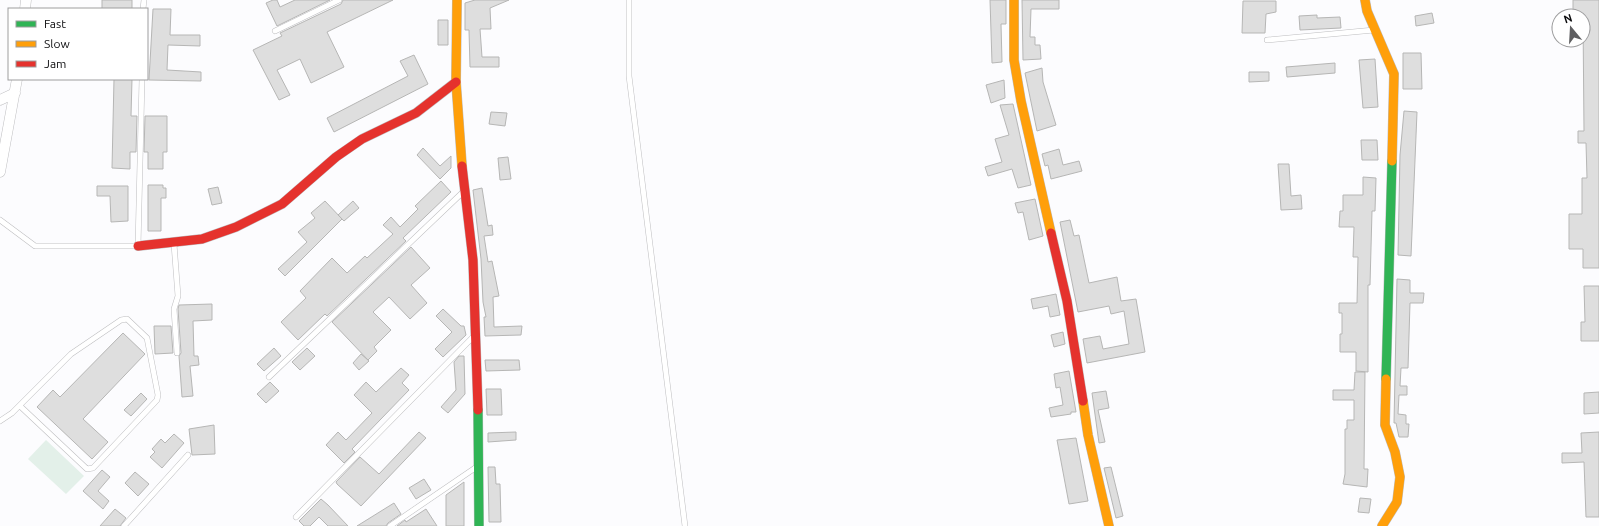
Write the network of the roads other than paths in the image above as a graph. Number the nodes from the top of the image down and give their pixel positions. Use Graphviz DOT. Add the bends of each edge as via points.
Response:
graph roads {
  1 [pos="339,0"];
  2 [pos="457,0"];
  3 [pos="629,0"];
  4 [pos="1014,0"];
  5 [pos="1366,0"];
  6 [pos="1375,30"];
  7 [pos="275,32"];
  8 [pos="1267,40"];
  9 [pos="17,80"];
  10 [pos="142,80"];
  11 [pos="456,82"];
  12 [pos="15,93"];
  13 [pos="0,100"];
  14 [pos="0,172"];
  15 [pos="464,190"];
  16 [pos="0,220"];
  17 [pos="174,243"];
  18 [pos="138,246"];
  19 [pos="476,333"];
  20 [pos="177,353"];
  21 [pos="269,377"];
  22 [pos="20,406"];
  23 [pos="0,421"];
  24 [pos="188,455"];
  25 [pos="480,464"];
  26 [pos="296,517"];
  27 [pos="124,526"];
  28 [pos="390,526"];
  29 [pos="479,526"];
  30 [pos="685,526"];
  31 [pos="1110,526"];
  32 [pos="1382,526"];
  1 -- 7 [label="lane"];
  2 -- 11 [label="street"];
  3 -- 30 [label="lane" via="629,76"];
  4 -- 31 [label="street" via="1014,60 1020,94 1067,301 1088,435"];
  5 -- 6 [label="street"];
  6 -- 8 [label="lane"];
  6 -- 32 [label="street" via="1394,74 1385,425 1394,448 1400,493 1396,508"];
  9 -- 12 [label="street"];
  10 -- 18 [label="lane"];
  11 -- 15 [label="street"];
  11 -- 17 [label="street" via="416,113 362,139 336,156 282,204 236,227 202,239"];
  12 -- 13 [label="street"];
  12 -- 14 [label="street"];
  15 -- 19 [label="street" via="473,260"];
  15 -- 21 [label="lane"];
  16 -- 18 [label="lane" via="35,246"];
  17 -- 18 [label="street"];
  17 -- 20 [label="lane" via="178,296 174,309"];
  19 -- 25 [label="street"];
  19 -- 26 [label="lane"];
  22 -- 22 [label="lane" via="71,354 121,320 127,319 147,338 157,400 92,468 87,468"];
  22 -- 23 [label="lane"];
  24 -- 27 [label="lane"];
  25 -- 28 [label="lane"];
  25 -- 29 [label="street"];
}
